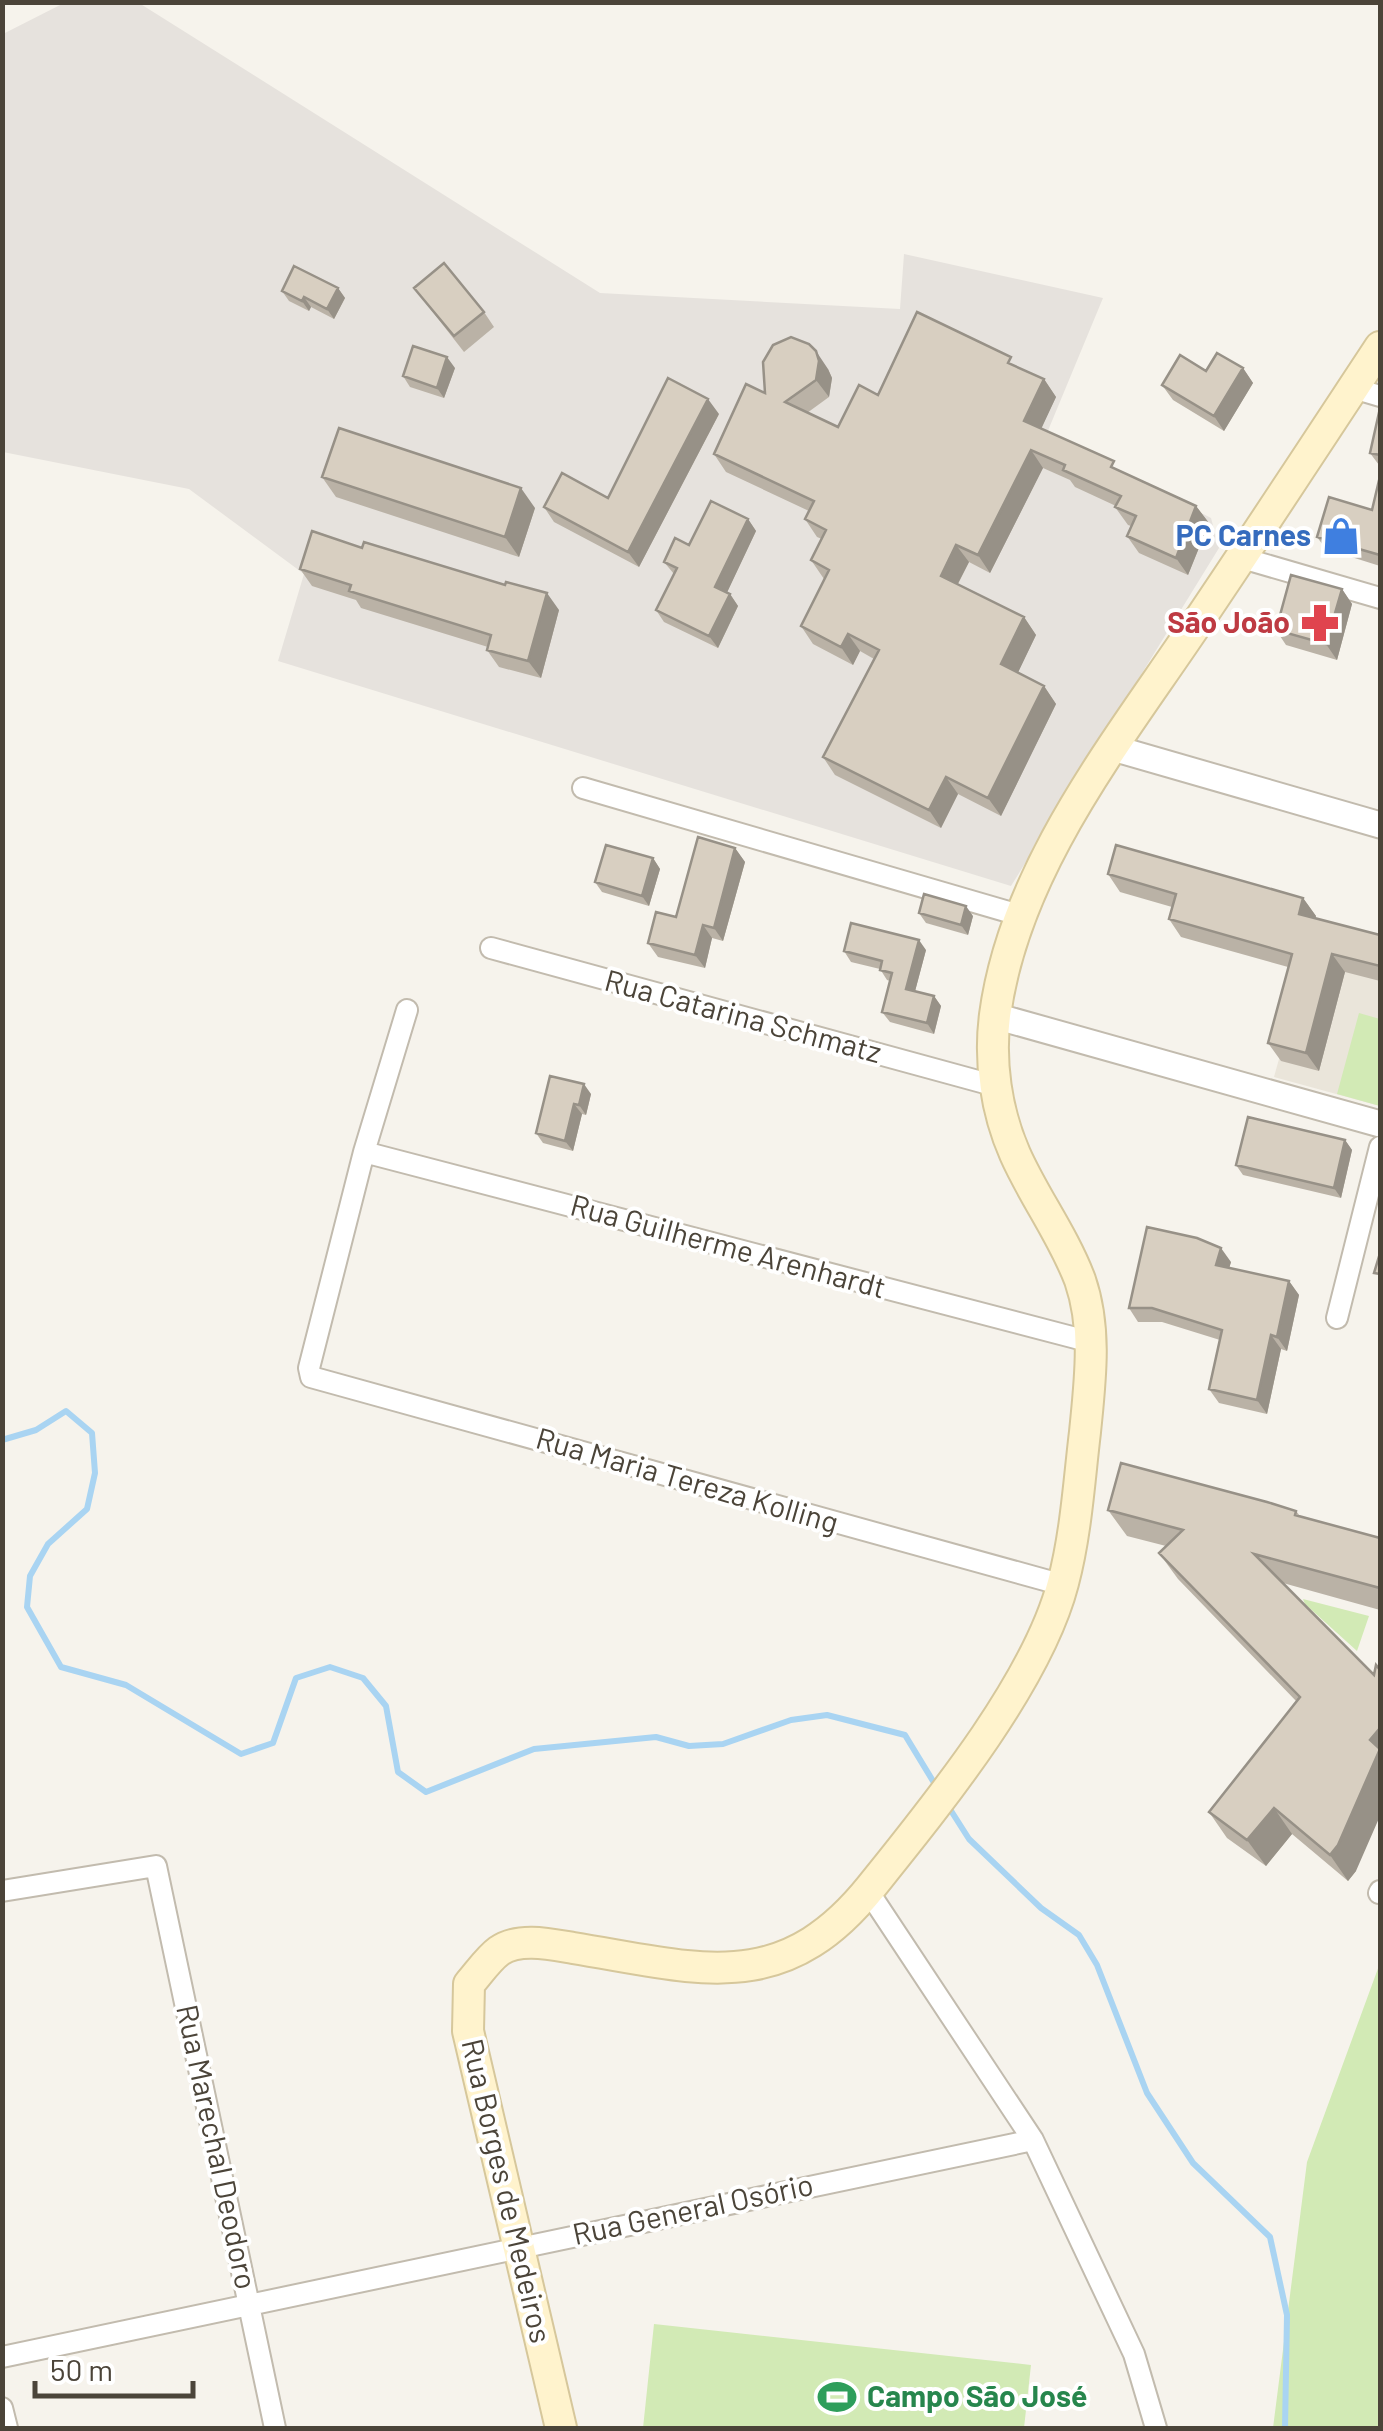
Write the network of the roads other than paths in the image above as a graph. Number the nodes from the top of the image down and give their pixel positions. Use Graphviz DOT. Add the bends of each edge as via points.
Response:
graph roads {
  1 [pos="1380,347"];
  2 [pos="1367,392"];
  3 [pos="1242,558"];
  4 [pos="1380,598"];
  5 [pos="1113,748"];
  6 [pos="583,788"];
  7 [pos="1380,825"];
  8 [pos="1019,915"];
  9 [pos="491,948"];
  10 [pos="407,1010"];
  11 [pos="995,1016"];
  12 [pos="996,1086"];
  13 [pos="1380,1124"];
  14 [pos="1380,1146"];
  15 [pos="364,1152"];
  16 [pos="1337,1318"];
  17 [pos="1092,1342"];
  18 [pos="1063,1585"];
  19 [pos="2,1891"];
  20 [pos="868,1891"];
  21 [pos="1033,2140"];
  22 [pos="517,2246"];
  23 [pos="249,2302"];
  24 [pos="2,2357"];
  25 [pos="2,2408"];
  26 [pos="7,2428"];
  27 [pos="275,2428"];
  28 [pos="561,2428"];
  29 [pos="1156,2428"];
  1 -- 2 [label="main road, Rua Borges de Medeiros"];
  2 -- 3 [label="main road, Rua Borges de Medeiros"];
  3 -- 4 [label="street"];
  3 -- 5 [label="main road, Rua Borges de Medeiros"];
  5 -- 7 [label="street"];
  5 -- 8 [label="main road, Rua Borges de Medeiros"];
  6 -- 8 [label="street"];
  8 -- 11 [label="main road, Rua Borges de Medeiros"];
  9 -- 12 [label="street, Rua Catarina Schmatz"];
  10 -- 15 [label="street"];
  11 -- 12 [label="main road, Rua Borges de Medeiros"];
  11 -- 13 [label="street"];
  12 -- 17 [label="main road, Rua Borges de Medeiros" via="1015,1153 1081,1284"];
  14 -- 16 [label="street"];
  15 -- 17 [label="street, Rua Guilherme Arenhardt"];
  15 -- 18 [label="street, Rua Maria Tereza Kolling" via="311,1377"];
  17 -- 18 [label="main road, Rua Borges de Medeiros"];
  18 -- 20 [label="main road, Rua Borges de Medeiros" via="1006,1706"];
  19 -- 23 [label="street, Rua Marechal Deodoro" via="156,1866"];
  20 -- 21 [label="street"];
  20 -- 22 [label="main road, Rua Borges de Medeiros" via="818,1939 760,1965 722,1968 536,1942 501,1948 469,1984 468,2030"];
  21 -- 22 [label="street, Rua General Osório"];
  21 -- 29 [label="street" via="1134,2354"];
  22 -- 23 [label="street, Rua General Osório"];
  22 -- 28 [label="main road, Rua Borges de Medeiros"];
  23 -- 24 [label="street, Rua General Osório"];
  23 -- 27 [label="street, Rua Marechal Deodoro"];
  25 -- 26 [label="street"];
}
